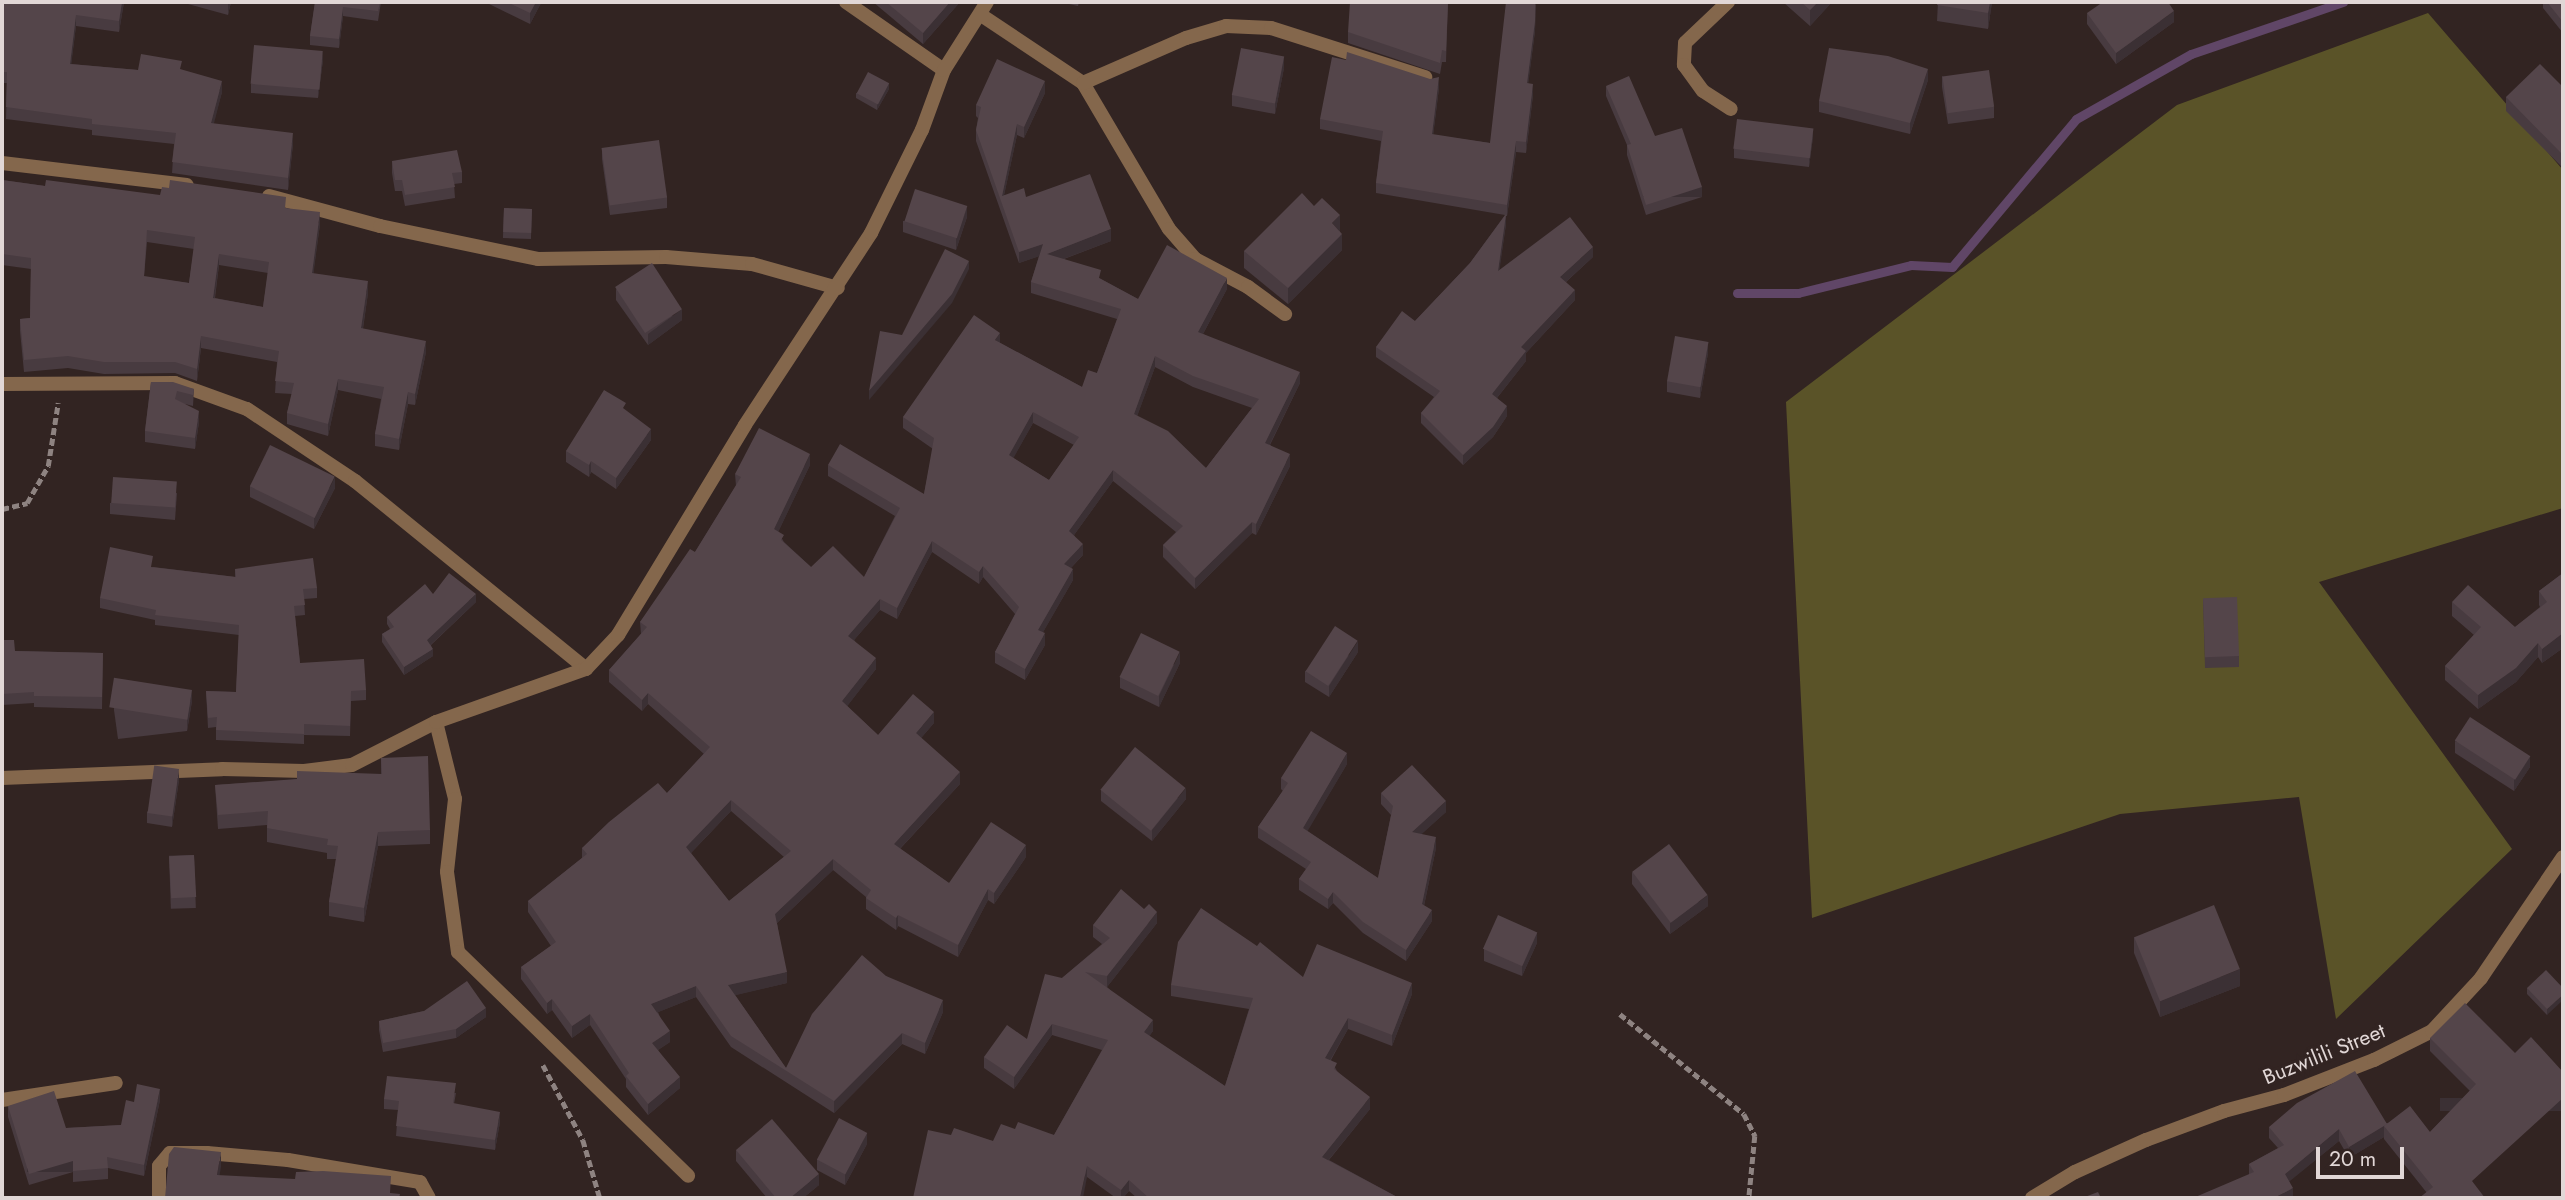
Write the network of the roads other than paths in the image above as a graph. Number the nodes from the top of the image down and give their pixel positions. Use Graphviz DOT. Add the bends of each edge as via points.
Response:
graph roads {
  1 [pos="846,2"];
  2 [pos="1728,2"];
  3 [pos="984,8"];
  4 [pos="944,70"];
  5 [pos="1433,80"];
  6 [pos="1083,83"];
  7 [pos="1731,109"];
  8 [pos="2,163"];
  9 [pos="204,187"];
  10 [pos="256,194"];
  11 [pos="838,288"];
  12 [pos="1285,314"];
  13 [pos="2,384"];
  14 [pos="586,668"];
  15 [pos="436,722"];
  16 [pos="2,778"];
  17 [pos="2563,857"];
  18 [pos="116,1083"];
  19 [pos="2,1100"];
  20 [pos="688,1176"];
  21 [pos="159,1198"];
  22 [pos="429,1198"];
  23 [pos="2032,1198"];
  1 -- 4 [label="street"];
  2 -- 7 [label="street" via="1685,43 1684,65 1703,91"];
  3 -- 4 [label="street"];
  3 -- 6 [label="street"];
  4 -- 11 [label="street" via="922,130"];
  5 -- 6 [label="street" via="1271,28 1226,26"];
  6 -- 12 [label="street" via="1181,244 1203,265 1248,286"];
  8 -- 9 [label="street"];
  10 -- 11 [label="street" via="307,202 380,226 538,259 666,257 752,264"];
  11 -- 14 [label="street" via="760,402 618,635"];
  13 -- 14 [label="street" via="175,383 247,409 366,489"];
  14 -- 15 [label="street"];
  15 -- 16 [label="street" via="352,765"];
  15 -- 20 [label="street" via="455,799 447,872 458,952"];
  17 -- 23 [label="street, Buzwilili Street" via="2481,978 2432,1031 2374,1060 2284,1095 2146,1140"];
  18 -- 19 [label="street"];
  21 -- 22 [label="street" via="159,1166 170,1153 206,1153 288,1160 420,1182"];
}
